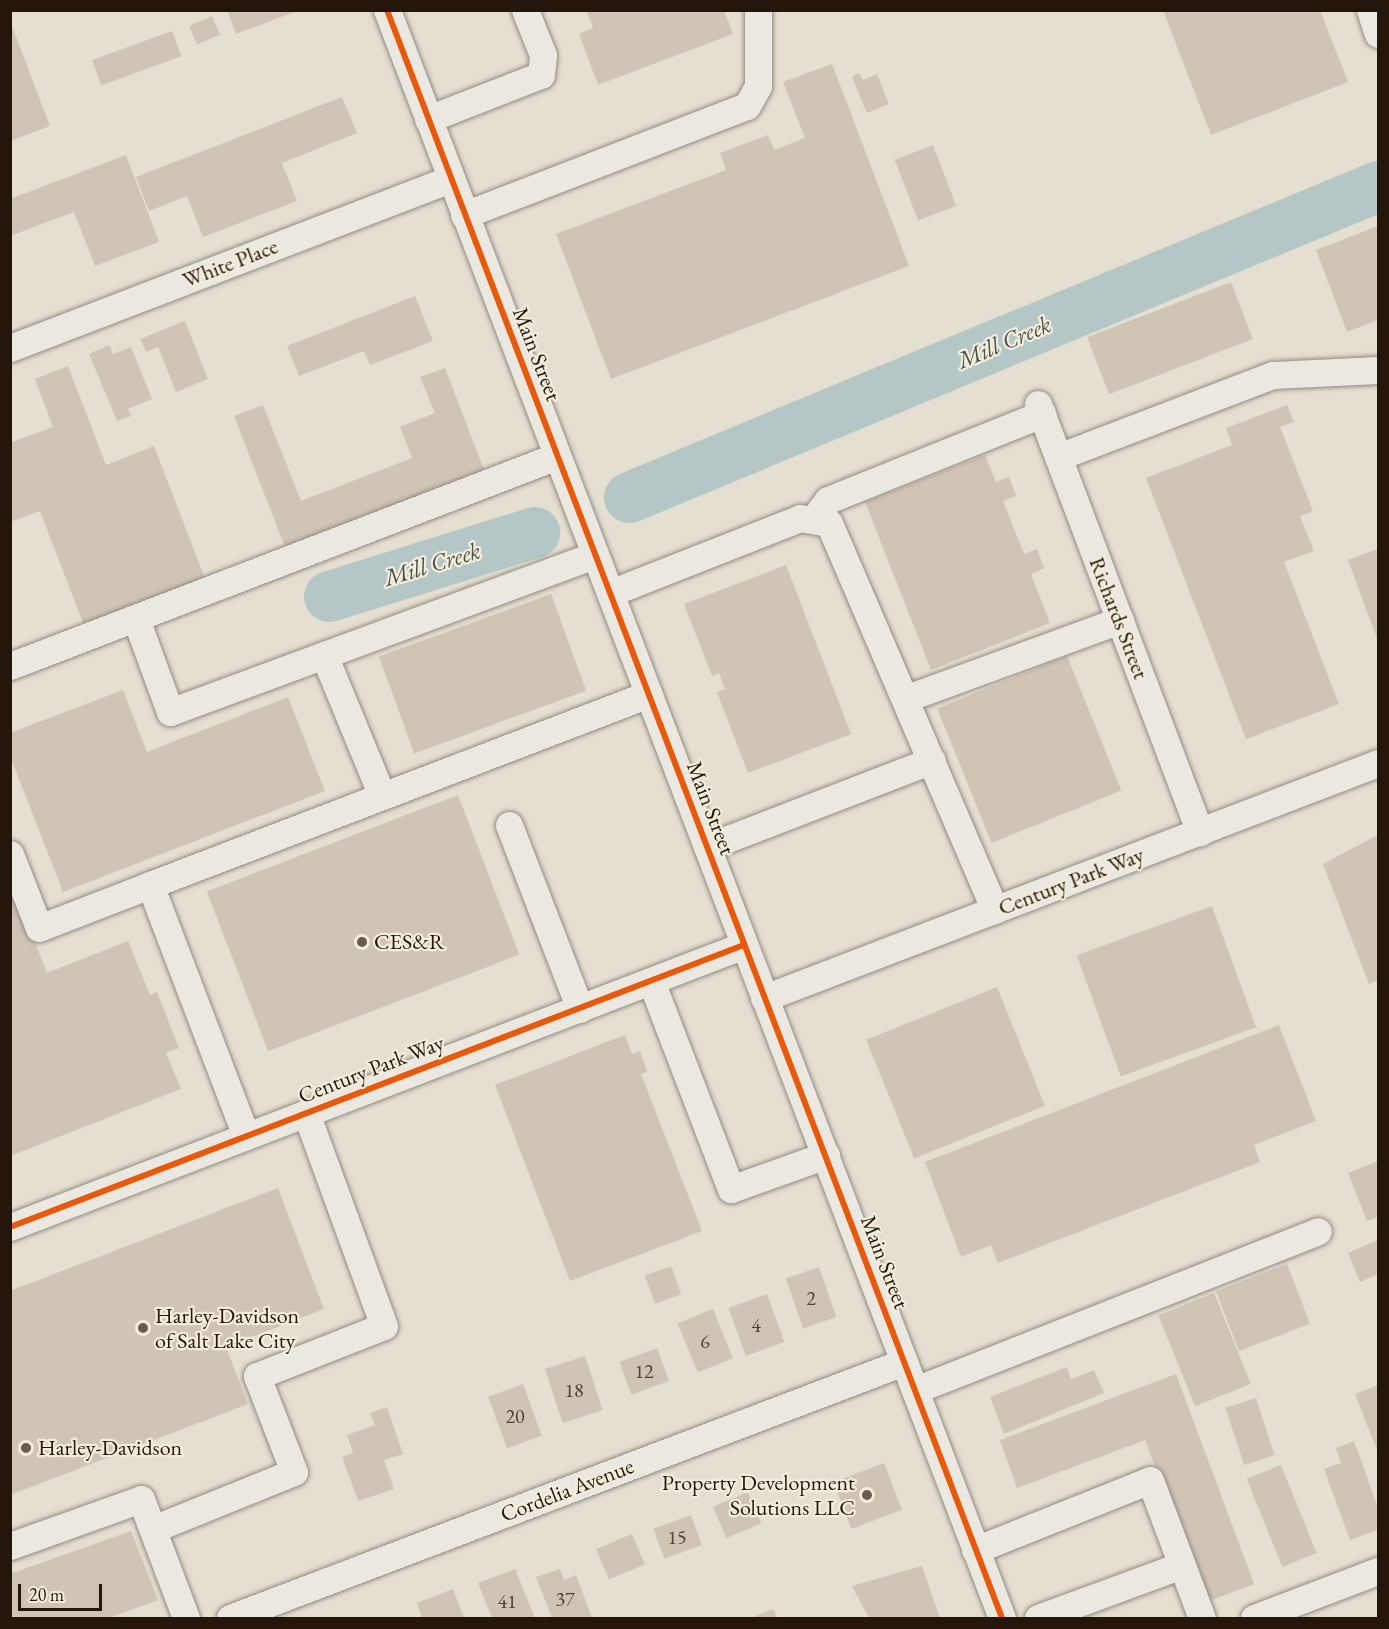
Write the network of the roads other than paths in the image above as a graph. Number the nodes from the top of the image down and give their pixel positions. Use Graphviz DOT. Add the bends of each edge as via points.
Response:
graph roads {
  1 [pos="387,10"];
  2 [pos="525,10"];
  3 [pos="758,10"];
  4 [pos="1370,10"];
  5 [pos="1378,34"];
  6 [pos="428,119"];
  7 [pos="450,178"];
  8 [pos="464,215"];
  9 [pos="10,348"];
  10 [pos="1378,369"];
  11 [pos="557,456"];
  12 [pos="1058,457"];
  13 [pos="815,517"];
  14 [pos="595,555"];
  15 [pos="610,593"];
  16 [pos="136,619"];
  17 [pos="1120,620"];
  18 [pos="324,655"];
  19 [pos="10,666"];
  20 [pos="649,694"];
  21 [pos="907,698"];
  22 [pos="933,759"];
  23 [pos="1378,763"];
  24 [pos="382,796"];
  25 [pos="510,825"];
  26 [pos="1200,832"];
  27 [pos="707,847"];
  28 [pos="10,854"];
  29 [pos="150,885"];
  30 [pos="995,910"];
  31 [pos="744,945"];
  32 [pos="651,981"];
  33 [pos="764,998"];
  34 [pos="580,1009"];
  35 [pos="306,1113"];
  36 [pos="246,1136"];
  37 [pos="826,1155"];
  38 [pos="10,1227"];
  39 [pos="1318,1231"];
  40 [pos="903,1362"];
  41 [pos="915,1390"];
  42 [pos="153,1528"];
  43 [pos="10,1546"];
  44 [pos="975,1550"];
  45 [pos="1182,1564"];
  46 [pos="1378,1571"];
  47 [pos="186,1618"];
  48 [pos="230,1618"];
  49 [pos="1002,1618"];
  50 [pos="1038,1618"];
  51 [pos="1202,1618"];
  52 [pos="1254,1618"];
  1 -- 6 [label="street, Main Street"];
  2 -- 6 [label="street" via="543,54 541,75"];
  3 -- 8 [label="street" via="758,86 747,106"];
  4 -- 5 [label="street"];
  6 -- 7 [label="street, Main Street"];
  7 -- 8 [label="street, Main Street"];
  7 -- 9 [label="street, White Place"];
  8 -- 11 [label="street, Main Street"];
  10 -- 12 [label="street" via="1273,375"];
  11 -- 14 [label="street, Main Street"];
  11 -- 16 [label="street"];
  12 -- 13 [label="street, Richards Street" via="1040,409 828,500"];
  12 -- 17 [label="street, Richards Street"];
  13 -- 15 [label="street"];
  13 -- 21 [label="street" via="838,535"];
  14 -- 15 [label="street, Main Street"];
  14 -- 18 [label="street"];
  15 -- 20 [label="street, Main Street"];
  16 -- 18 [label="street" via="170,712"];
  16 -- 19 [label="street"];
  17 -- 21 [label="street"];
  17 -- 26 [label="street, Richards Street"];
  18 -- 24 [label="street"];
  20 -- 24 [label="street"];
  20 -- 27 [label="street, Main Street"];
  21 -- 22 [label="street"];
  22 -- 27 [label="street"];
  22 -- 30 [label="street"];
  23 -- 26 [label="street, Century Park Way"];
  24 -- 29 [label="street"];
  25 -- 34 [label="street"];
  26 -- 30 [label="street, Century Park Way"];
  27 -- 31 [label="street, Main Street"];
  28 -- 29 [label="street" via="39,928"];
  29 -- 36 [label="street"];
  30 -- 33 [label="street, Century Park Way"];
  31 -- 32 [label="street, Century Park Way"];
  31 -- 33 [label="street, Main Street"];
  32 -- 34 [label="street, Century Park Way"];
  32 -- 37 [label="street" via="731,1190"];
  33 -- 37 [label="street, Main Street"];
  34 -- 35 [label="street, Century Park Way"];
  35 -- 36 [label="street, Century Park Way"];
  35 -- 42 [label="street" via="384,1326 257,1376 294,1472"];
  36 -- 38 [label="street, Century Park Way"];
  37 -- 40 [label="street, Main Street"];
  39 -- 41 [label="street"];
  40 -- 41 [label="street, Main Street"];
  40 -- 48 [label="street, Cordelia Avenue"];
  41 -- 44 [label="street, Main Street"];
  42 -- 43 [label="street" via="141,1499"];
  42 -- 47 [label="street"];
  44 -- 45 [label="street" via="1150,1480"];
  44 -- 49 [label="street, Main Street"];
  45 -- 50 [label="street"];
  45 -- 51 [label="street"];
  46 -- 52 [label="street"];
}
